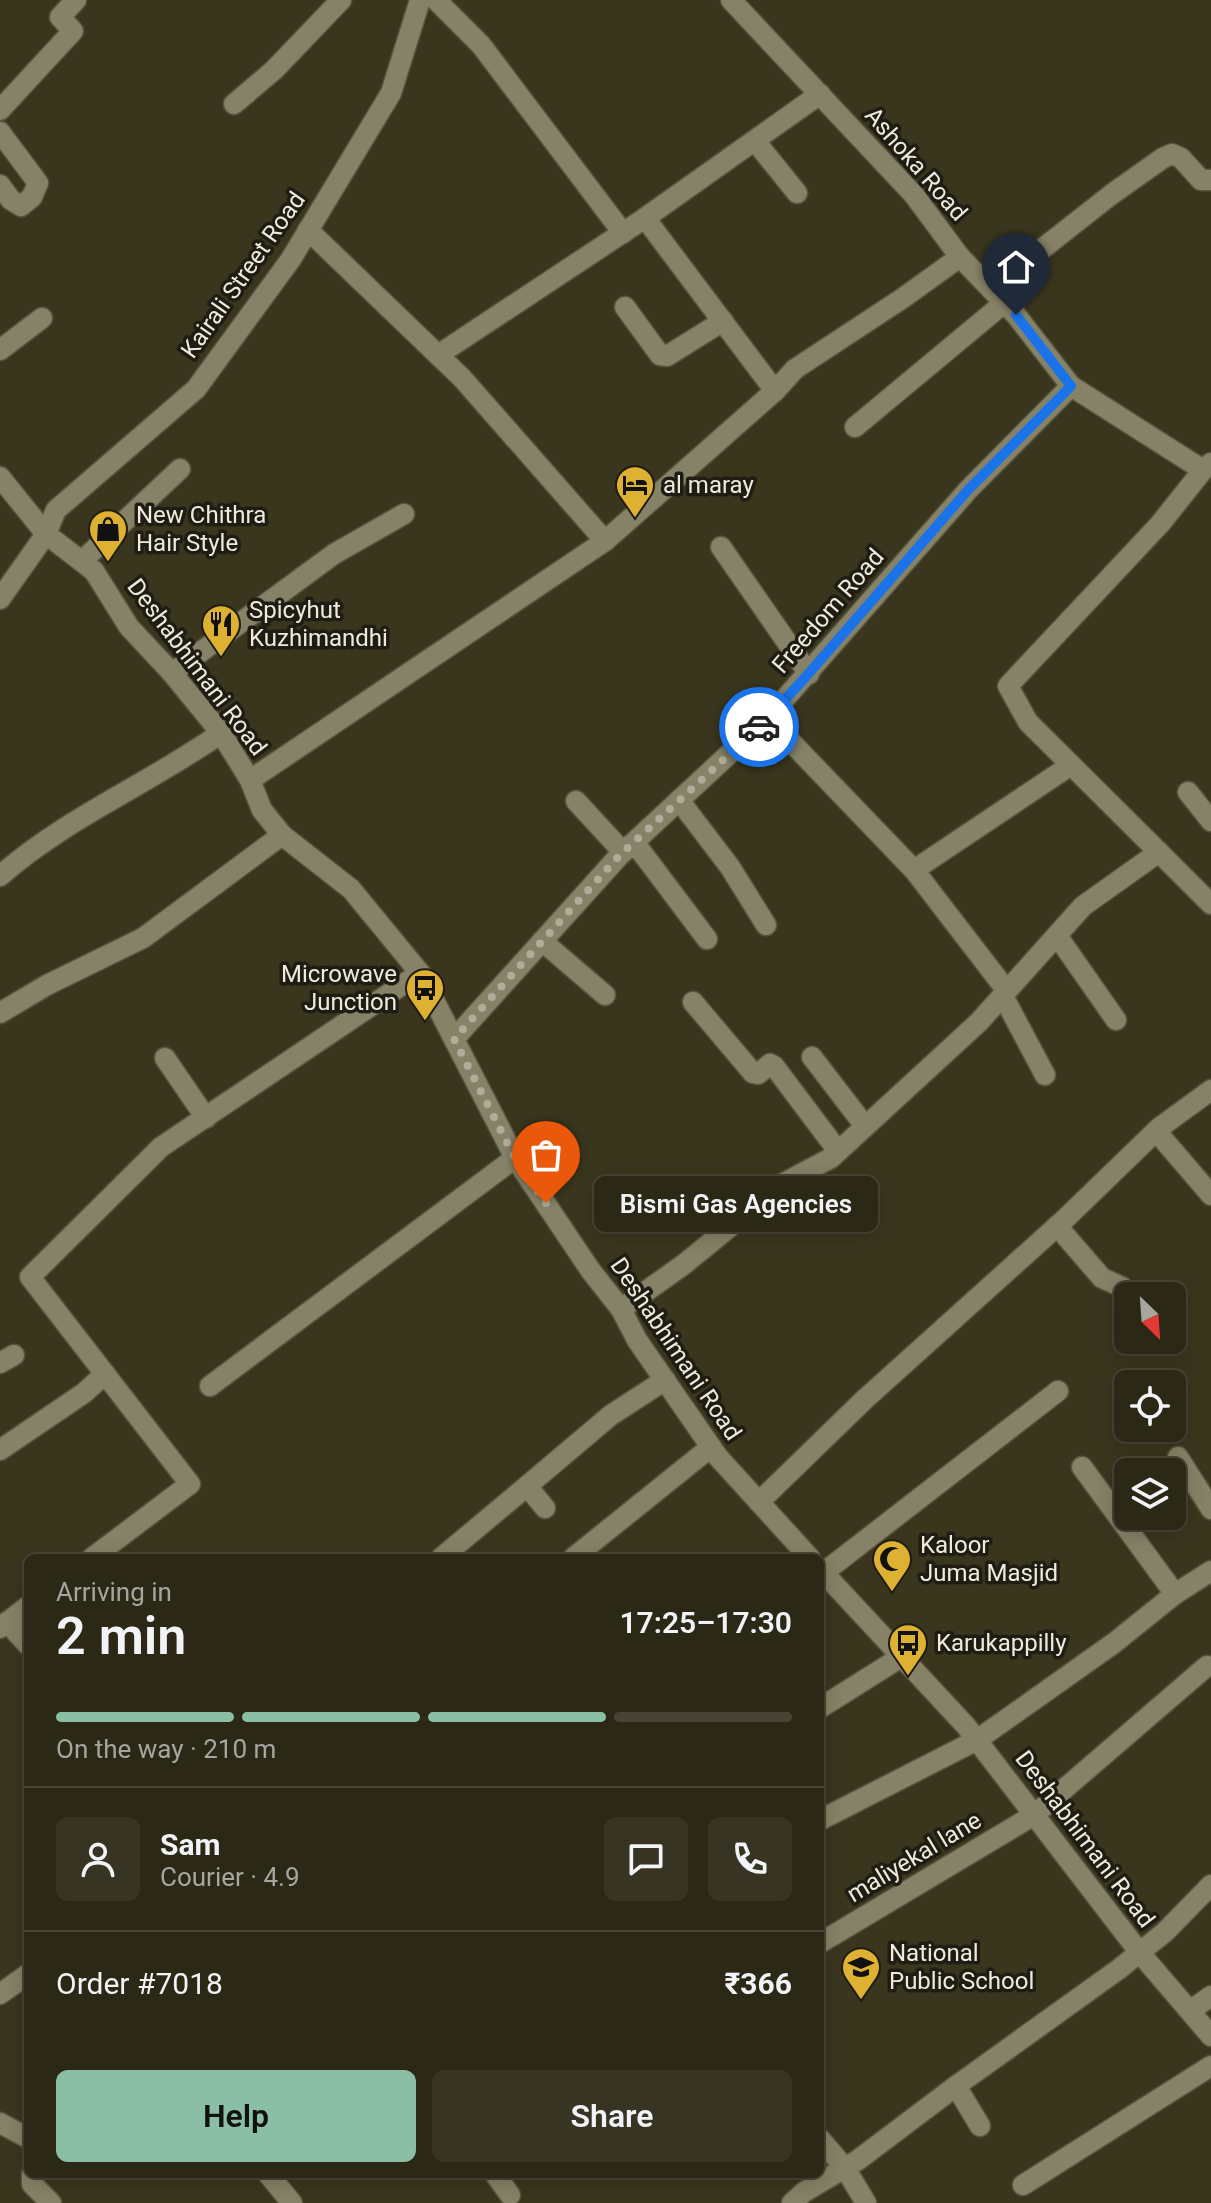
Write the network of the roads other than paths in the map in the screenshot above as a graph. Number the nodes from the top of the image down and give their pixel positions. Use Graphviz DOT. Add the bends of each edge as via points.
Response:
graph roads {
  1 [pos="76,0"];
  2 [pos="341,0"];
  3 [pos="420,0"];
  4 [pos="436,0"];
  5 [pos="731,0"];
  6 [pos="820,94"];
  7 [pos="234,104"];
  8 [pos="0,110"];
  9 [pos="0,132"];
  10 [pos="755,141"];
  11 [pos="1211,180"];
  12 [pos="0,185"];
  13 [pos="797,193"];
  14 [pos="645,218"];
  15 [pos="308,230"];
  16 [pos="623,233"];
  17 [pos="960,257"];
  18 [pos="998,296"];
  19 [pos="625,307"];
  20 [pos="42,318"];
  21 [pos="723,321"];
  22 [pos="0,350"];
  23 [pos="438,355"];
  24 [pos="1071,386"];
  25 [pos="775,391"];
  26 [pos="855,427"];
  27 [pos="1207,467"];
  28 [pos="180,469"];
  29 [pos="0,477"];
  30 [pos="404,514"];
  31 [pos="46,534"];
  32 [pos="605,541"];
  33 [pos="721,547"];
  34 [pos="82,561"];
  35 [pos="0,599"];
  36 [pos="172,673"];
  37 [pos="809,674"];
  38 [pos="768,718"];
  39 [pos="221,733"];
  40 [pos="1071,765"];
  41 [pos="250,780"];
  42 [pos="1188,792"];
  43 [pos="679,800"];
  44 [pos="576,801"];
  45 [pos="1211,821"];
  46 [pos="282,835"];
  47 [pos="626,849"];
  48 [pos="1159,852"];
  49 [pos="914,870"];
  50 [pos="0,876"];
  51 [pos="1211,904"];
  52 [pos="766,925"];
  53 [pos="1058,937"];
  54 [pos="707,939"];
  55 [pos="542,941"];
  56 [pos="420,973"];
  57 [pos="1005,994"];
  58 [pos="605,995"];
  59 [pos="693,1002"];
  60 [pos="0,1013"];
  61 [pos="1116,1020"];
  62 [pos="454,1039"];
  63 [pos="812,1057"];
  64 [pos="165,1058"];
  65 [pos="1045,1075"];
  66 [pos="1211,1090"];
  67 [pos="206,1118"];
  68 [pos="865,1126"];
  69 [pos="1156,1131"];
  70 [pos="838,1151"];
  71 [pos="515,1158"];
  72 [pos="1211,1195"];
  73 [pos="1057,1226"];
  74 [pos="1114,1283"];
  75 [pos="621,1309"];
  76 [pos="105,1374"];
  77 [pos="665,1380"];
  78 [pos="210,1386"];
  79 [pos="1058,1391"];
  80 [pos="711,1447"];
  81 [pos="0,1450"];
  82 [pos="1178,1457"];
  83 [pos="1082,1467"];
  84 [pos="527,1486"];
  85 [pos="759,1502"];
  86 [pos="545,1508"];
  87 [pos="1211,1509"];
  88 [pos="97,1554"];
  89 [pos="446,1554"];
  90 [pos="578,1554"];
  91 [pos="804,1554"];
  92 [pos="824,1555"];
  93 [pos="1211,1571"];
  94 [pos="824,1576"];
  95 [pos="1175,1594"];
  96 [pos="24,1609"];
  97 [pos="4,1625"];
  98 [pos="24,1642"];
  99 [pos="901,1657"];
  100 [pos="1207,1666"];
  101 [pos="824,1705"];
  102 [pos="977,1740"];
  103 [pos="1034,1815"];
  104 [pos="824,1818"];
  105 [pos="1211,1885"];
  106 [pos="824,1941"];
  107 [pos="1140,1953"];
  108 [pos="24,1977"];
  109 [pos="0,1994"];
  110 [pos="1211,1996"];
  111 [pos="1190,2011"];
  112 [pos="1211,2036"];
  113 [pos="1211,2066"];
  114 [pos="956,2086"];
  115 [pos="0,2123"];
  116 [pos="980,2126"];
  117 [pos="24,2136"];
  118 [pos="824,2144"];
  119 [pos="845,2168"];
  120 [pos="32,2178"];
  121 [pos="271,2178"];
  122 [pos="498,2178"];
  123 [pos="1023,2185"];
  124 [pos="510,2195"];
  125 [pos="51,2203"];
  126 [pos="292,2203"];
  127 [pos="792,2203"];
  128 [pos="866,2203"];
  1 -- 8 [label="street" via="60,17 73,31"];
  2 -- 7 [label="street"];
  3 -- 15 [label="street, Kairali Street Road" via="391,93"];
  4 -- 16 [label="street" via="481,45"];
  5 -- 6 [label="street, Ashoka Road"];
  6 -- 10 [label="street"];
  6 -- 17 [label="street, Ashoka Road" via="914,195"];
  9 -- 12 [label="street" via="38,183 21,206"];
  10 -- 13 [label="street"];
  10 -- 14 [label="street"];
  11 -- 18 [label="street" via="1201,180 1181,158 1163,158 1112,194"];
  14 -- 16 [label="street"];
  14 -- 21 [label="street"];
  15 -- 23 [label="street"];
  15 -- 31 [label="street, Kairali Street Road" via="196,389 56,510"];
  16 -- 23 [label="street"];
  17 -- 18 [label="street, Ashoka Road"];
  17 -- 25 [label="street" via="795,369"];
  18 -- 24 [label="street, Ashoka Road"];
  18 -- 26 [label="street"];
  19 -- 21 [label="street" via="660,355 667,356"];
  20 -- 22 [label="street"];
  21 -- 25 [label="street"];
  23 -- 32 [label="street"];
  24 -- 27 [label="street, Ashoka Road"];
  24 -- 37 [label="street, Freedom Road" via="968,490"];
  25 -- 32 [label="street"];
  27 -- 40 [label="street" via="1008,686 1028,722"];
  28 -- 34 [label="street"];
  29 -- 31 [label="street, Deshabhimani Road"];
  30 -- 36 [label="street" via="334,554"];
  31 -- 34 [label="street, Deshabhimani Road"];
  31 -- 35 [label="street, Kairali Street Road"];
  32 -- 41 [label="street"];
  33 -- 37 [label="street"];
  34 -- 36 [label="street, Deshabhimani Road" via="129,627"];
  36 -- 39 [label="street, Deshabhimani Road"];
  37 -- 38 [label="street, Freedom Road"];
  38 -- 43 [label="street, Freedom Road"];
  38 -- 49 [label="street"];
  39 -- 41 [label="street, Deshabhimani Road"];
  39 -- 50 [label="street" via="55,833"];
  40 -- 48 [label="street"];
  40 -- 49 [label="street"];
  41 -- 46 [label="street, Deshabhimani Road" via="262,810"];
  42 -- 45 [label="street"];
  43 -- 47 [label="street, Freedom Road"];
  43 -- 52 [label="street"];
  44 -- 47 [label="street"];
  46 -- 56 [label="street, Deshabhimani Road" via="351,889"];
  46 -- 60 [label="street" via="143,938"];
  47 -- 54 [label="street" via="640,850"];
  47 -- 55 [label="street, Freedom Road"];
  48 -- 51 [label="street"];
  48 -- 53 [label="street" via="1083,906"];
  49 -- 57 [label="street"];
  53 -- 57 [label="street"];
  53 -- 61 [label="street"];
  55 -- 58 [label="street"];
  55 -- 62 [label="street, Freedom Road"];
  56 -- 62 [label="street, Deshabhimani Road"];
  56 -- 67 [label="street"];
  57 -- 65 [label="street"];
  57 -- 68 [label="street"];
  59 -- 70 [label="street" via="753,1073 774,1066"];
  62 -- 71 [label="street, Deshabhimani Road"];
  63 -- 68 [label="street"];
  64 -- 67 [label="street"];
  66 -- 69 [label="street"];
  67 -- 76 [label="street" via="161,1147 30,1277"];
  68 -- 70 [label="street"];
  69 -- 72 [label="street"];
  69 -- 73 [label="street"];
  70 -- 75 [label="street" via="784,1183"];
  71 -- 75 [label="street, Deshabhimani Road"];
  71 -- 78 [label="street"];
  73 -- 74 [label="street" via="1102,1278"];
  73 -- 85 [label="street"];
  75 -- 77 [label="street, Deshabhimani Road"];
  76 -- 81 [label="street"];
  76 -- 88 [label="street" via="190,1484"];
  77 -- 80 [label="street, Deshabhimani Road"];
  77 -- 84 [label="street" via="611,1415"];
  79 -- 92 [label="street"];
  80 -- 85 [label="street, Deshabhimani Road"];
  80 -- 90 [label="street"];
  82 -- 87 [label="street"];
  83 -- 95 [label="street"];
  84 -- 86 [label="street"];
  84 -- 89 [label="street"];
  85 -- 91 [label="street, Deshabhimani Road"];
  93 -- 95 [label="street"];
  94 -- 99 [label="street, Deshabhimani Road"];
  95 -- 102 [label="street"];
  96 -- 97 [label="street"];
  97 -- 98 [label="street"];
  99 -- 101 [label="street"];
  99 -- 102 [label="street, Deshabhimani Road"];
  100 -- 103 [label="street, maliyekal lane"];
  102 -- 103 [label="street, Deshabhimani Road"];
  102 -- 104 [label="street"];
  103 -- 106 [label="street, maliyekal lane"];
  103 -- 107 [label="street, Deshabhimani Road"];
  105 -- 107 [label="street"];
  107 -- 111 [label="street, Deshabhimani Road"];
  107 -- 114 [label="street"];
  108 -- 109 [label="street"];
  110 -- 111 [label="street"];
  111 -- 112 [label="street, Deshabhimani Road"];
  113 -- 123 [label="street"];
  114 -- 116 [label="street"];
  114 -- 119 [label="street"];
  115 -- 117 [label="street"];
  118 -- 119 [label="street"];
  119 -- 127 [label="street"];
  119 -- 128 [label="street"];
  120 -- 125 [label="street"];
  121 -- 126 [label="street"];
  122 -- 124 [label="street"];
}
